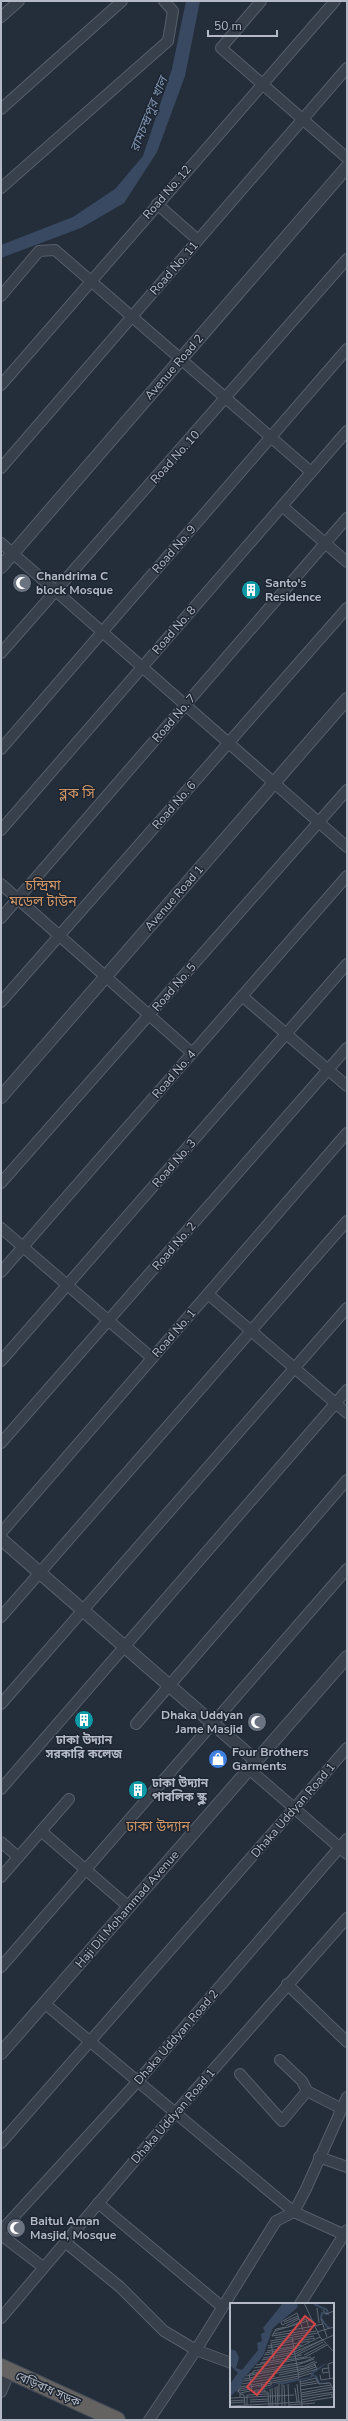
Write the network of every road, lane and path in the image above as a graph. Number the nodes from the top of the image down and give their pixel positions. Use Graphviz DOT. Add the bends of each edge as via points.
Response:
graph roads {
  1 [pos="18,1"];
  2 [pos="122,1"];
  3 [pos="164,1"];
  4 [pos="262,1"];
  5 [pos="335,1"];
  6 [pos="1,16"];
  7 [pos="347,68"];
  8 [pos="262,83"];
  9 [pos="1,109"];
  10 [pos="302,119"];
  11 [pos="347,158"];
  12 [pos="347,167"];
  13 [pos="1,188"];
  14 [pos="157,204"];
  15 [pos="198,240"];
  16 [pos="347,259"];
  17 [pos="91,281"];
  18 [pos="1,296"];
  19 [pos="132,316"];
  20 [pos="347,349"];
  21 [pos="181,359"];
  22 [pos="1,385"];
  23 [pos="226,399"];
  24 [pos="347,431"];
  25 [pos="271,437"];
  26 [pos="1,468"];
  27 [pos="311,472"];
  28 [pos="282,506"];
  29 [pos="347,518"];
  30 [pos="1,543"];
  31 [pos="325,543"];
  32 [pos="13,553"];
  33 [pos="347,562"];
  34 [pos="1,567"];
  35 [pos="56,591"];
  36 [pos="347,608"];
  37 [pos="102,632"];
  38 [pos="1,653"];
  39 [pos="142,667"];
  40 [pos="347,699"];
  41 [pos="185,705"];
  42 [pos="228,742"];
  43 [pos="1,749"];
  44 [pos="274,783"];
  45 [pos="347,790"];
  46 [pos="319,822"];
  47 [pos="1,830"];
  48 [pos="347,847"];
  49 [pos="347,876"];
  50 [pos="1,884"];
  51 [pos="18,899"];
  52 [pos="1,918"];
  53 [pos="59,935"];
  54 [pos="347,964"];
  55 [pos="106,976"];
  56 [pos="242,996"];
  57 [pos="1,1002"];
  58 [pos="149,1015"];
  59 [pos="286,1034"];
  60 [pos="347,1048"];
  61 [pos="192,1053"];
  62 [pos="328,1070"];
  63 [pos="347,1086"];
  64 [pos="1,1097"];
  65 [pos="347,1133"];
  66 [pos="1,1183"];
  67 [pos="347,1221"];
  68 [pos="1,1228"];
  69 [pos="23,1247"];
  70 [pos="1,1272"];
  71 [pos="67,1285"];
  72 [pos="208,1294"];
  73 [pos="347,1308"];
  74 [pos="108,1321"];
  75 [pos="252,1332"];
  76 [pos="152,1358"];
  77 [pos="1,1361"];
  78 [pos="294,1368"];
  79 [pos="347,1390"];
  80 [pos="336,1403"];
  81 [pos="347,1413"];
  82 [pos="1,1443"];
  83 [pos="347,1480"];
  84 [pos="1,1533"];
  85 [pos="1,1539"];
  86 [pos="347,1569"];
  87 [pos="40,1573"];
  88 [pos="82,1609"];
  89 [pos="1,1617"];
  90 [pos="124,1646"];
  91 [pos="347,1657"];
  92 [pos="169,1685"];
  93 [pos="1,1704"];
  94 [pos="213,1723"];
  95 [pos="136,1724"];
  96 [pos="347,1748"];
  97 [pos="253,1765"];
  98 [pos="1,1789"];
  99 [pos="69,1799"];
  100 [pos="294,1808"];
  101 [pos="41,1831"];
  102 [pos="347,1838"];
  103 [pos="1,1842"];
  104 [pos="343,1851"];
  105 [pos="18,1857"];
  106 [pos="86,1870"];
  107 [pos="1,1877"];
  108 [pos="129,1907"];
  109 [pos="347,1918"];
  110 [pos="1,1967"];
  111 [pos="287,1984"];
  112 [pos="44,2003"];
  113 [pos="91,2041"];
  114 [pos="347,2042"];
  115 [pos="1,2053"];
  116 [pos="280,2060"];
  117 [pos="240,2074"];
  118 [pos="138,2081"];
  119 [pos="307,2091"];
  120 [pos="347,2097"];
  121 [pos="342,2109"];
  122 [pos="175,2113"];
  123 [pos="1,2143"];
  124 [pos="319,2156"];
  125 [pos="347,2167"];
  126 [pos="98,2203"];
  127 [pos="294,2212"];
  128 [pos="1,2231"];
  129 [pos="346,2234"];
  130 [pos="1,2235"];
  131 [pos="65,2242"];
  132 [pos="43,2267"];
  133 [pos="301,2303"];
  134 [pos="221,2306"];
  135 [pos="1,2318"];
  136 [pos="196,2350"];
  137 [pos="230,2363"];
  138 [pos="6,2369"];
  139 [pos="1,2392"];
  140 [pos="117,2420"];
  141 [pos="149,2420"];
  1 -- 6 [label="street"];
  2 -- 9 [label="street"];
  3 -- 13 [label="street" via="173,11 168,41"];
  4 -- 8 [label="street" via="221,48"];
  5 -- 8 [label="street, Road No. 12"];
  7 -- 10 [label="street, Road No. 11"];
  8 -- 10 [label="street"];
  8 -- 14 [label="street, Road No. 12"];
  10 -- 11 [label="street"];
  10 -- 15 [label="street, Road No. 11"];
  12 -- 21 [label="street, Avenue Road 2"];
  14 -- 15 [label="street"];
  14 -- 17 [label="street, Road No. 12"];
  15 -- 19 [label="street, Road No. 11"];
  16 -- 23 [label="street, Road No. 10"];
  17 -- 18 [label="street" via="55,250 39,251"];
  17 -- 19 [label="street"];
  17 -- 22 [label="street, Road No. 12"];
  19 -- 21 [label="street"];
  19 -- 26 [label="street, Road No. 11"];
  20 -- 25 [label="street, Road No. 9"];
  21 -- 23 [label="street"];
  21 -- 32 [label="street, Avenue Road 2"];
  23 -- 25 [label="street"];
  23 -- 35 [label="street, Road No. 10"];
  24 -- 27 [label="street, Road No. 8"];
  25 -- 27 [label="street"];
  25 -- 37 [label="street, Road No. 9"];
  27 -- 28 [label="street, Road No. 8"];
  28 -- 31 [label="street"];
  28 -- 39 [label="street, Road No. 8"];
  29 -- 31 [label="street, Road No. 7"];
  30 -- 32 [label="street"];
  31 -- 33 [label="street"];
  31 -- 41 [label="street, Road No. 7"];
  32 -- 34 [label="street, Avenue Road 2"];
  32 -- 35 [label="street"];
  35 -- 37 [label="street"];
  35 -- 38 [label="street, Road No. 10"];
  36 -- 42 [label="street, Road No. 6"];
  37 -- 39 [label="street"];
  37 -- 43 [label="street, Road No. 9"];
  39 -- 41 [label="street"];
  39 -- 47 [label="street, Road No. 8"];
  40 -- 44 [label="street, Avenue Road 1"];
  41 -- 42 [label="street"];
  41 -- 51 [label="street, Road No. 7"];
  42 -- 44 [label="street"];
  42 -- 53 [label="street, Road No. 6"];
  44 -- 46 [label="street"];
  44 -- 55 [label="street, Avenue Road 1"];
  45 -- 46 [label="street, Road No. 5"];
  46 -- 48 [label="street"];
  46 -- 58 [label="street, Road No. 5"];
  49 -- 56 [label="street, Road No. 4"];
  50 -- 51 [label="street"];
  51 -- 52 [label="street, Road No. 7"];
  51 -- 53 [label="street"];
  53 -- 55 [label="street"];
  53 -- 57 [label="street, Road No. 6"];
  54 -- 59 [label="street, Road No. 3"];
  55 -- 58 [label="street"];
  55 -- 64 [label="street, Avenue Road 1"];
  56 -- 59 [label="street"];
  56 -- 61 [label="street, Road No. 4"];
  58 -- 61 [label="street"];
  58 -- 66 [label="street, Road No. 5"];
  59 -- 62 [label="street"];
  59 -- 71 [label="street, Road No. 3"];
  60 -- 62 [label="street, Road No. 2"];
  61 -- 69 [label="street, Road No. 4"];
  62 -- 63 [label="street"];
  62 -- 74 [label="street, Road No. 2"];
  65 -- 72 [label="street, Road No. 1"];
  67 -- 75 [label="street"];
  68 -- 69 [label="street"];
  69 -- 70 [label="street, Road No. 4"];
  69 -- 71 [label="street"];
  71 -- 74 [label="street"];
  71 -- 77 [label="street, Road No. 3"];
  72 -- 75 [label="street"];
  72 -- 76 [label="street, Road No. 1"];
  73 -- 78 [label="street"];
  74 -- 76 [label="street"];
  74 -- 82 [label="street, Road No. 2"];
  75 -- 78 [label="street"];
  75 -- 87 [label="street"];
  76 -- 84 [label="street, Road No. 1"];
  78 -- 80 [label="street"];
  78 -- 88 [label="street"];
  79 -- 80 [label="street"];
  80 -- 81 [label="street"];
  80 -- 90 [label="street"];
  83 -- 92 [label="street"];
  85 -- 87 [label="street"];
  86 -- 94 [label="street"];
  87 -- 88 [label="street"];
  87 -- 89 [label="street"];
  88 -- 90 [label="street"];
  88 -- 93 [label="street"];
  90 -- 92 [label="street"];
  90 -- 98 [label="street"];
  91 -- 97 [label="street, Haji Dil Mohammad Avenue"];
  92 -- 94 [label="street"];
  92 -- 95 [label="street"];
  94 -- 97 [label="street"];
  94 -- 106 [label="street"];
  96 -- 100 [label="street, Dhaka Uddyan Road 1"];
  97 -- 100 [label="street"];
  97 -- 108 [label="street, Haji Dil Mohammad Avenue"];
  99 -- 101 [label="street"];
  100 -- 104 [label="street"];
  100 -- 113 [label="street, Dhaka Uddyan Road 1"];
  101 -- 105 [label="street"];
  101 -- 106 [label="street"];
  102 -- 104 [label="street, Dhaka Uddyan Road 2"];
  103 -- 105 [label="street"];
  104 -- 118 [label="street, Dhaka Uddyan Road 2"];
  105 -- 107 [label="street"];
  106 -- 108 [label="street"];
  106 -- 110 [label="street"];
  108 -- 112 [label="street, Haji Dil Mohammad Avenue"];
  109 -- 111 [label="street, Dhaka Uddyan Road 1" via="288,1986"];
  111 -- 114 [label="street"];
  111 -- 122 [label="street, Dhaka Uddyan Road 1"];
  112 -- 113 [label="street"];
  112 -- 115 [label="street, Haji Dil Mohammad Avenue"];
  113 -- 118 [label="street"];
  113 -- 123 [label="street, Dhaka Uddyan Road 1"];
  116 -- 119 [label="street" via="302,2081"];
  117 -- 119 [label="street" via="282,2121"];
  118 -- 122 [label="street"];
  118 -- 128 [label="street, Dhaka Uddyan Road 2"];
  119 -- 121 [label="street"];
  120 -- 121 [label="street"];
  121 -- 124 [label="street"];
  122 -- 126 [label="street, Dhaka Uddyan Road 1"];
  122 -- 127 [label="street"];
  124 -- 125 [label="street"];
  124 -- 127 [label="street"];
  126 -- 131 [label="street, Dhaka Uddyan Road 1"];
  126 -- 134 [label="street"];
  127 -- 129 [label="street"];
  127 -- 134 [label="street" via="276,2221"];
  129 -- 133 [label="street"];
  130 -- 132 [label="street"];
  131 -- 132 [label="street, Dhaka Uddyan Road 1"];
  131 -- 136 [label="street" via="120,2287 164,2331"];
  132 -- 135 [label="street, Dhaka Uddyan Road 1"];
  134 -- 136 [label="street"];
  136 -- 137 [label="street"];
  136 -- 141 [label="street"];
  138 -- 139 [label="street"];
  138 -- 140 [label="highway, বেড়িবাধ সড়ক"];
}
